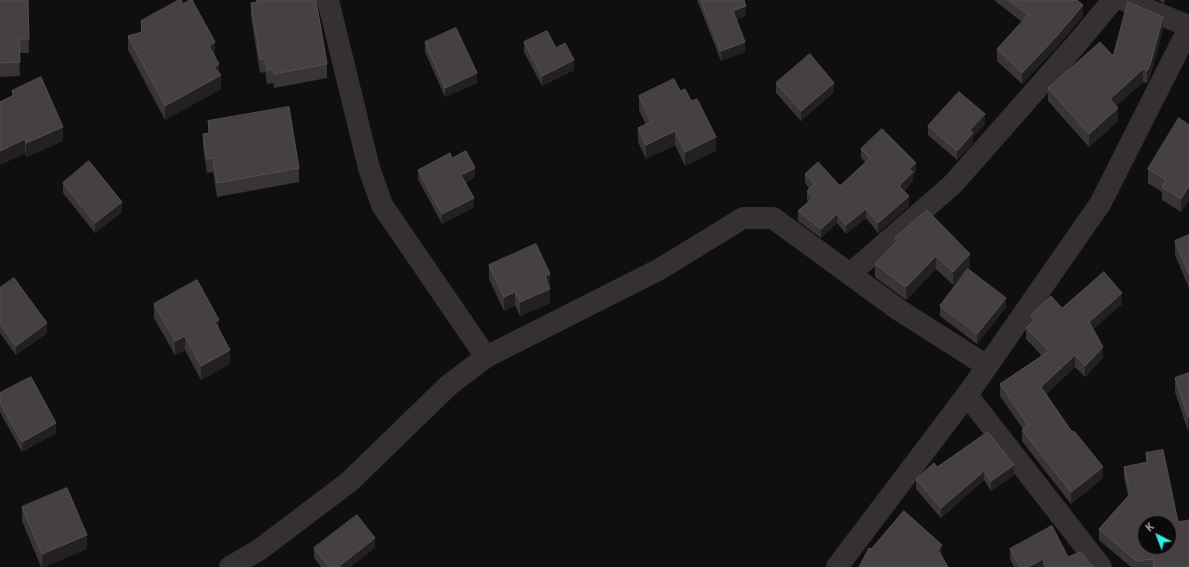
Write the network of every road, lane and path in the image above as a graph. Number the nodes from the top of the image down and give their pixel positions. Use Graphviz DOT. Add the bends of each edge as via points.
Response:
graph roads {
  1 [pos="328,0"];
  2 [pos="1113,0"];
  3 [pos="1124,0"];
  4 [pos="1189,27"];
  5 [pos="850,274"];
  6 [pos="486,357"];
  7 [pos="987,366"];
  8 [pos="967,395"];
  9 [pos="230,567"];
  10 [pos="837,567"];
  11 [pos="1101,567"];
  1 -- 6 [label="street" via="369,168 382,205"];
  2 -- 5 [label="street" via="953,184"];
  3 -- 4 [label="street"];
  4 -- 7 [label="street" via="1100,204"];
  5 -- 6 [label="street" via="773,218 743,218 660,269"];
  5 -- 7 [label="street" via="899,310"];
  6 -- 9 [label="street" via="449,386 349,482 259,550"];
  7 -- 8 [label="street"];
  8 -- 10 [label="street"];
  8 -- 11 [label="street"];
}
